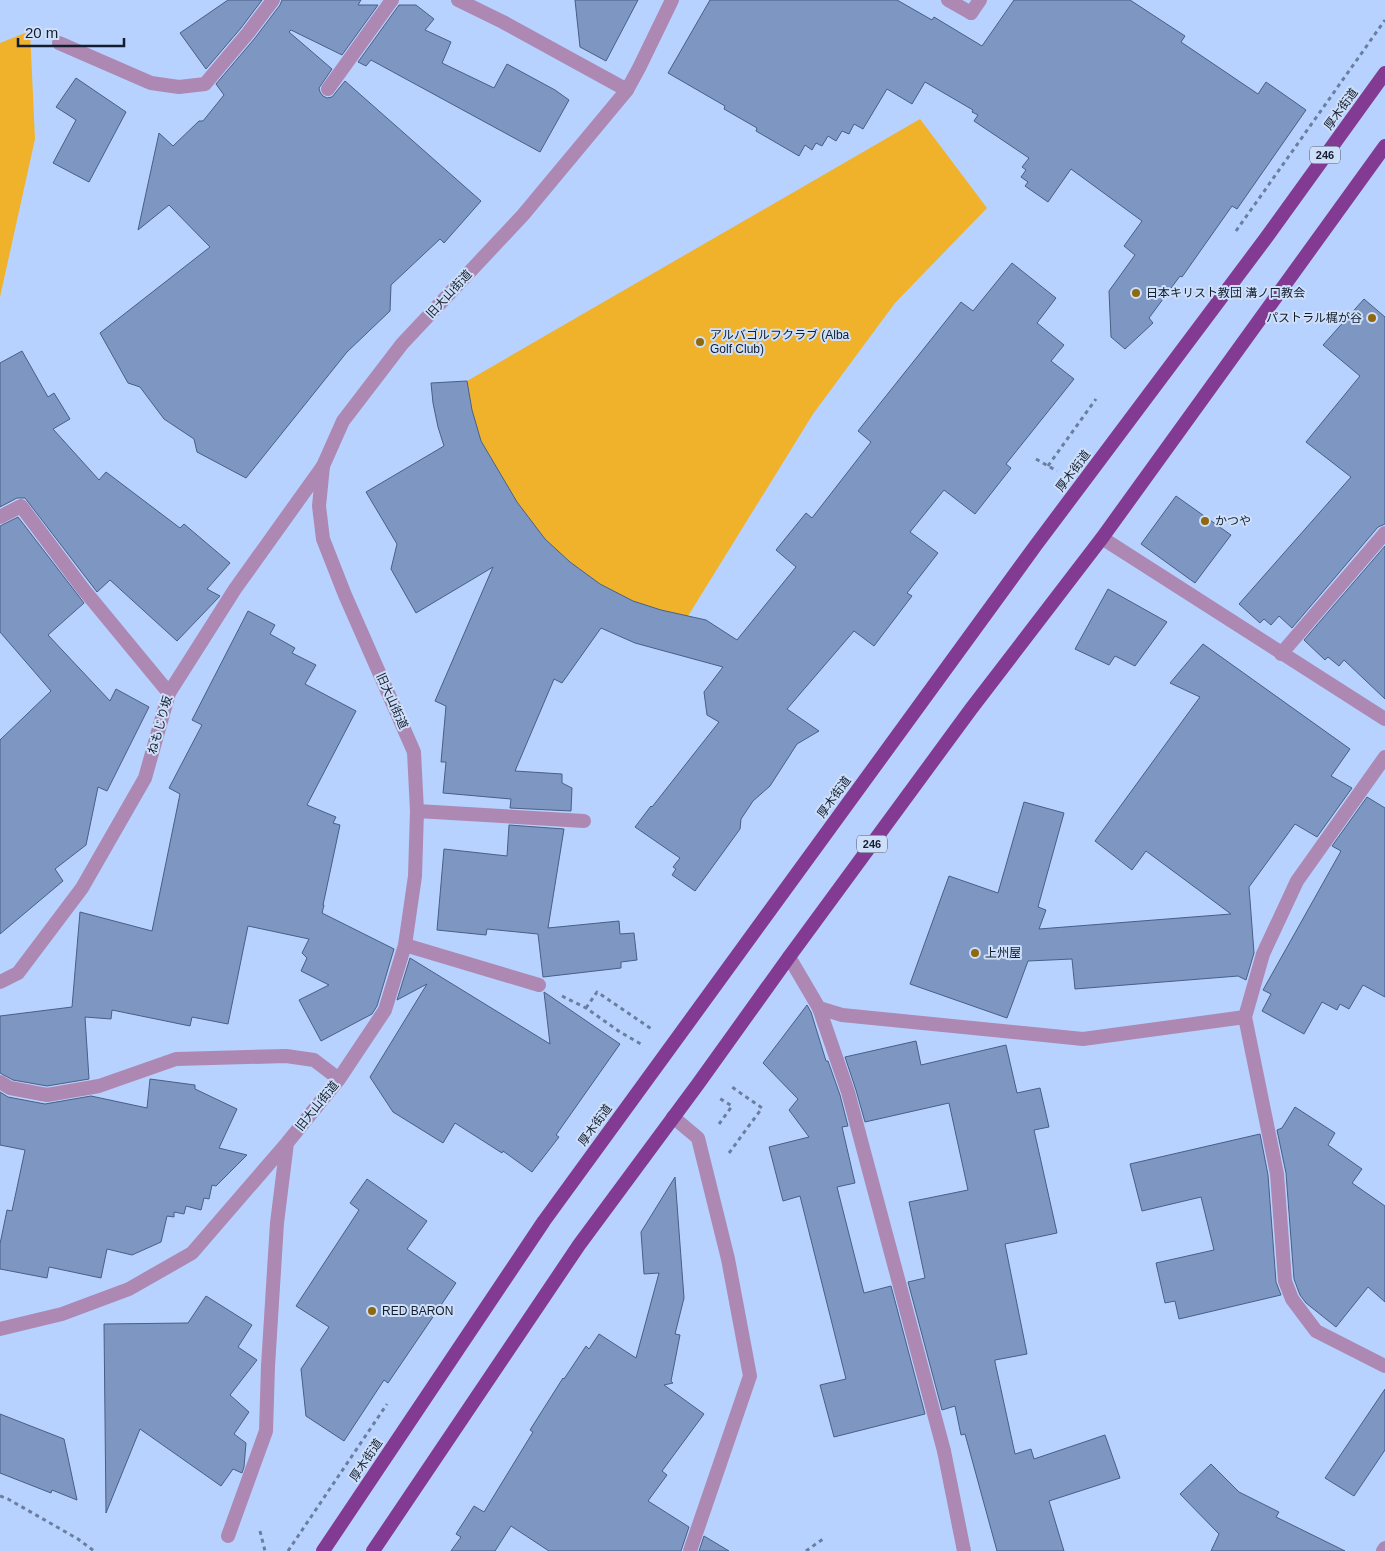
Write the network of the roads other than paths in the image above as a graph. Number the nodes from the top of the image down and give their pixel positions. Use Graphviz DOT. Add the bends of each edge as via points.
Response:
graph roads {
  1 [pos="273,0"];
  2 [pos="392,0"];
  3 [pos="458,0"];
  4 [pos="672,0"];
  5 [pos="948,0"];
  6 [pos="980,0"];
  7 [pos="59,43"];
  8 [pos="1385,73"];
  9 [pos="328,89"];
  10 [pos="627,90"];
  11 [pos="1385,146"];
  12 [pos="323,466"];
  13 [pos="0,517"];
  14 [pos="1385,533"];
  15 [pos="1102,538"];
  16 [pos="1281,654"];
  17 [pos="169,693"];
  18 [pos="1385,719"];
  19 [pos="1385,757"];
  20 [pos="417,811"];
  21 [pos="584,821"];
  22 [pos="406,945"];
  23 [pos="789,957"];
  24 [pos="0,982"];
  25 [pos="539,985"];
  26 [pos="819,1008"];
  27 [pos="1246,1017"];
  28 [pos="339,1079"];
  29 [pos="0,1082"];
  30 [pos="673,1117"];
  31 [pos="287,1143"];
  32 [pos="0,1329"];
  33 [pos="1385,1366"];
  34 [pos="228,1536"];
  35 [pos="1385,1548"];
  36 [pos="323,1551"];
  37 [pos="373,1551"];
  38 [pos="690,1551"];
  39 [pos="964,1551"];
  40 [pos="1383,1551"];
  1 -- 7 [label="street" via="205,84 179,87 151,83"];
  2 -- 9 [label="street"];
  3 -- 10 [label="street"];
  4 -- 10 [label="street, 旧大山街道"];
  5 -- 6 [label="street" via="971,13"];
  8 -- 36 [label="highway, 厚木街道 / 246" via="544,1220"];
  10 -- 12 [label="street, 旧大山街道" via="523,215 402,344 343,421"];
  11 -- 15 [label="highway, 246"];
  12 -- 17 [label="street, ねもじり坂" via="234,589"];
  12 -- 20 [label="street, 旧大山街道" via="319,506 323,539 414,752"];
  13 -- 17 [label="street" via="21,506 84,590"];
  14 -- 16 [label="street"];
  15 -- 16 [label="street"];
  15 -- 23 [label="highway, 246" via="971,709"];
  16 -- 18 [label="street"];
  17 -- 24 [label="street, ねもじり坂" via="145,778 82,888 18,973"];
  19 -- 27 [label="street" via="1297,881 1263,954"];
  20 -- 21 [label="street"];
  20 -- 22 [label="street, 旧大山街道" via="415,876"];
  22 -- 25 [label="street"];
  22 -- 28 [label="street, 旧大山街道" via="385,1010"];
  23 -- 26 [label="street"];
  23 -- 30 [label="highway, 246"];
  26 -- 27 [label="street" via="842,1015 1083,1039"];
  26 -- 39 [label="street" via="848,1092 944,1451"];
  27 -- 33 [label="street" via="1277,1174 1285,1281 1292,1299 1316,1331"];
  28 -- 29 [label="street" via="314,1060 286,1056 176,1058 100,1086 47,1095 10,1088"];
  28 -- 31 [label="street, 旧大山街道"];
  30 -- 37 [label="highway, 246" via="579,1245"];
  30 -- 38 [label="street" via="698,1138 728,1259 750,1376"];
  31 -- 32 [label="street, 旧大山街道" via="192,1253 129,1289 62,1314"];
  31 -- 34 [label="street" via="277,1223 266,1431"];
  35 -- 40 [label="street"];
}
